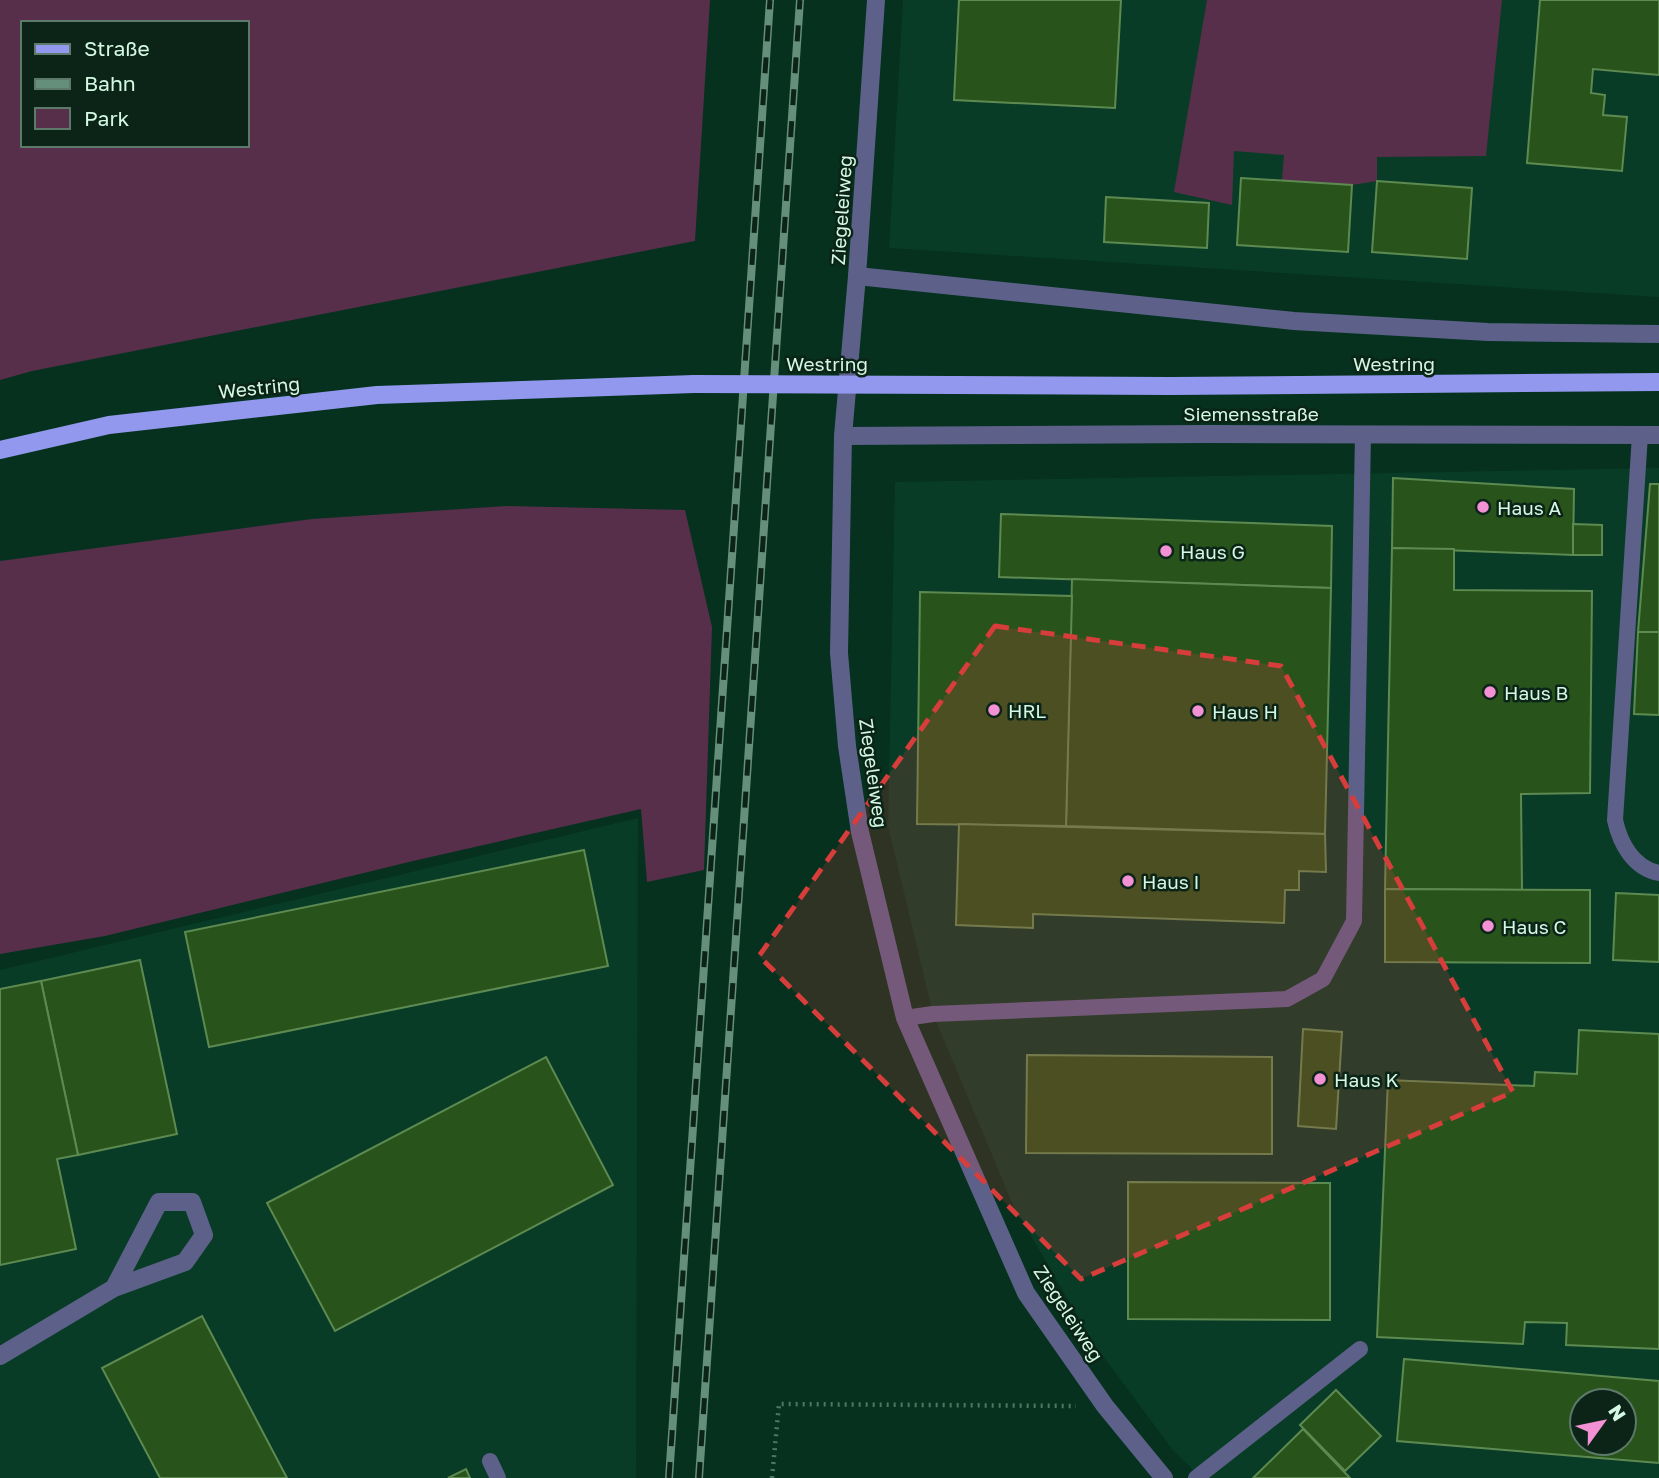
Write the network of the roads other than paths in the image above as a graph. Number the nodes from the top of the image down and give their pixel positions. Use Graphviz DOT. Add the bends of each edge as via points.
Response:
graph roads {
  1 [pos="876,0"];
  2 [pos="858,275"];
  3 [pos="1659,334"];
  4 [pos="1659,382"];
  5 [pos="1363,434"];
  6 [pos="1640,435"];
  7 [pos="1659,435"];
  8 [pos="843,436"];
  9 [pos="0,450"];
  10 [pos="1659,873"];
  11 [pos="905,1018"];
  12 [pos="114,1288"];
  13 [pos="1360,1349"];
  14 [pos="0,1356"];
  15 [pos="490,1461"];
  16 [pos="498,1478"];
  17 [pos="1164,1478"];
  18 [pos="1196,1478"];
  1 -- 2 [label="street, Ziegeleiweg"];
  2 -- 3 [label="street" via="1294,321 1488,332"];
  2 -- 8 [label="street, Ziegeleiweg"];
  4 -- 9 [label="main road, Westring, bridge" via="694,384 377,395 108,425"];
  5 -- 6 [label="street, Siemensstraße"];
  5 -- 8 [label="street, Siemensstraße"];
  5 -- 11 [label="lane" via="1354,921 1323,979 1287,999"];
  6 -- 7 [label="street, Siemensstraße"];
  6 -- 10 [label="lane" via="1615,820 1619,839 1631,856"];
  8 -- 11 [label="street, Ziegeleiweg" via="839,653 846,746 860,832"];
  11 -- 17 [label="street, Ziegeleiweg" via="1026,1293 1105,1406"];
  12 -- 12 [label="street" via="185,1262 204,1235 192,1202 159,1202"];
  12 -- 14 [label="street"];
  13 -- 18 [label="lane"];
  15 -- 16 [label="lane"];
}
